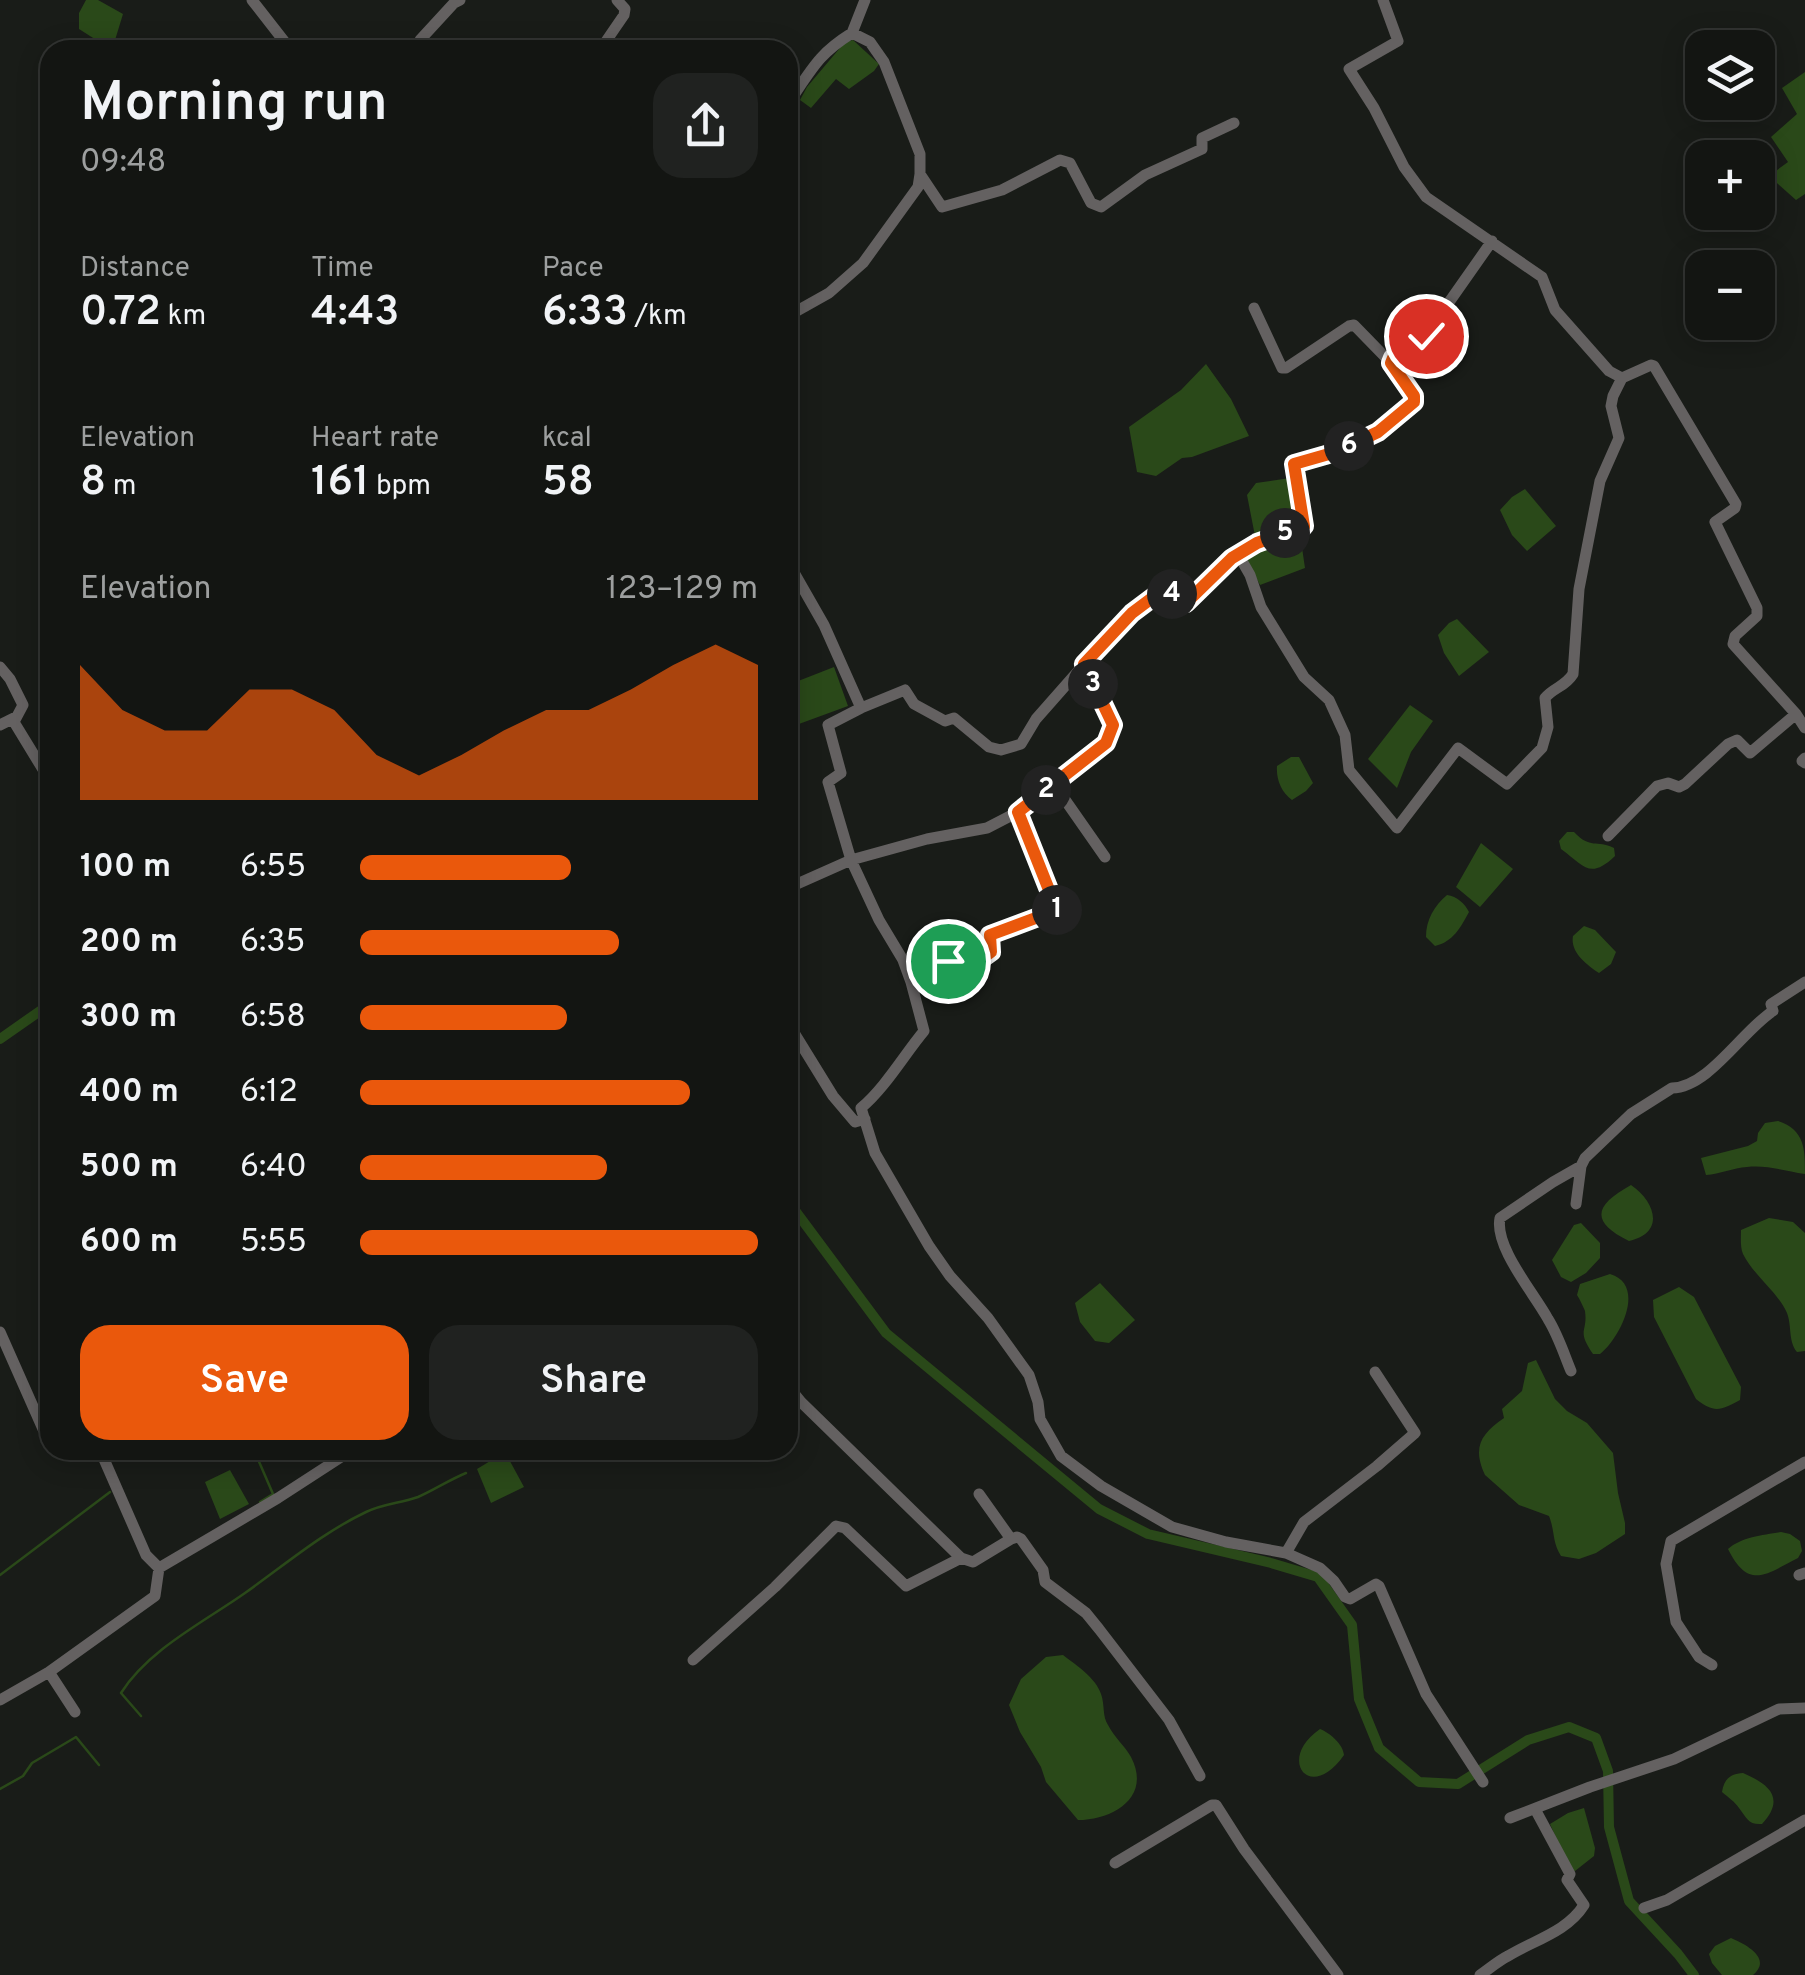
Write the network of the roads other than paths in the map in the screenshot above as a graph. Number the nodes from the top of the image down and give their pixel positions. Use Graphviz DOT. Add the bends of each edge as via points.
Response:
graph roads {
  1 [pos="252,0"];
  2 [pos="618,0"];
  3 [pos="865,0"];
  4 [pos="1383,0"];
  5 [pos="455,1"];
  6 [pos="852,32"];
  7 [pos="283,40"];
  8 [pos="421,40"];
  9 [pos="607,40"];
  10 [pos="798,89"];
  11 [pos="1234,123"];
  12 [pos="920,174"];
  13 [pos="1492,240"];
  14 [pos="1254,308"];
  15 [pos="798,310"];
  16 [pos="1391,363"];
  17 [pos="1622,378"];
  18 [pos="1238,554"];
  19 [pos="798,581"];
  20 [pos="1084,664"];
  21 [pos="0,667"];
  22 [pos="861,708"];
  23 [pos="1796,714"];
  24 [pos="14,718"];
  25 [pos="0,725"];
  26 [pos="1805,728"];
  27 [pos="40,765"];
  28 [pos="1054,784"];
  29 [pos="1018,812"];
  30 [pos="1608,836"];
  31 [pos="1105,857"];
  32 [pos="851,860"];
  33 [pos="798,884"];
  34 [pos="911,982"];
  35 [pos="1805,982"];
  36 [pos="798,1039"];
  37 [pos="865,1119"];
  38 [pos="1581,1166"];
  39 [pos="1576,1204"];
  40 [pos="0,1332"];
  41 [pos="1375,1372"];
  42 [pos="1571,1372"];
  43 [pos="798,1399"];
  44 [pos="40,1424"];
  45 [pos="104,1460"];
  46 [pos="336,1460"];
  47 [pos="1805,1462"];
  48 [pos="979,1494"];
  49 [pos="1011,1539"];
  50 [pos="1286,1553"];
  51 [pos="961,1558"];
  52 [pos="159,1568"];
  53 [pos="692,1660"];
  54 [pos="1712,1666"];
  55 [pos="49,1672"];
  56 [pos="0,1700"];
  57 [pos="1805,1708"];
  58 [pos="75,1712"];
  59 [pos="1200,1776"];
  60 [pos="1481,1779"];
  61 [pos="1535,1809"];
  62 [pos="1510,1818"];
  63 [pos="1805,1820"];
  64 [pos="1115,1862"];
  65 [pos="1644,1908"];
  66 [pos="1338,1975"];
  67 [pos="1480,1975"];
  1 -- 7 [label="street"];
  2 -- 9 [label="street" via="624,15"];
  3 -- 6 [label="street"];
  4 -- 13 [label="street" via="1398,41 1349,69 1426,197"];
  5 -- 8 [label="street"];
  6 -- 10 [label="street" via="830,47"];
  6 -- 12 [label="street" via="870,42 884,62 920,154"];
  11 -- 12 [label="street" via="1202,138 1202,149 1145,174 1101,206 1092,203 1070,163 1060,160 1002,190 942,208"];
  12 -- 15 [label="street" via="918,187 863,262"];
  13 -- 16 [label="street" via="1426,336"];
  13 -- 17 [label="street" via="1542,276 1555,310"];
  14 -- 16 [label="street" via="1282,368 1354,325"];
  16 -- 18 [label="street" via="1414,402 1378,432 1294,464 1304,526"];
  17 -- 18 [label="street" via="1611,406 1619,438 1600,481 1579,589 1574,674 1545,698 1542,748 1507,784 1458,748 1397,828 1348,770 1345,735 1329,700 1304,677"];
  17 -- 23 [label="street" via="1654,366 1736,504 1714,522 1757,616 1733,644"];
  18 -- 20 [label="street" via="1186,603 1164,589"];
  19 -- 22 [label="street"];
  20 -- 22 [label="street" via="1021,744 1001,750 954,718 945,721 914,704 906,690"];
  20 -- 28 [label="street" via="1113,725 1106,743"];
  21 -- 24 [label="street" via="23,706"];
  22 -- 32 [label="street" via="828,724 841,772 828,782"];
  23 -- 26 [label="street"];
  23 -- 30 [label="street" via="1750,752 1737,740 1684,784 1657,786"];
  24 -- 25 [label="street"];
  24 -- 27 [label="street"];
  28 -- 29 [label="street"];
  28 -- 31 [label="street"];
  29 -- 32 [label="street" via="988,828"];
  29 -- 34 [label="street" via="1057,910 990,935 991,952 966,970 950,960"];
  32 -- 33 [label="street"];
  32 -- 34 [label="street"];
  34 -- 37 [label="street" via="924,1031 860,1108"];
  35 -- 38 [label="street" via="1771,1004 1772,1012 1710,1070 1632,1114"];
  36 -- 37 [label="street" via="833,1096 855,1122"];
  37 -- 50 [label="street" via="875,1153 929,1246 1029,1375 1040,1419 1061,1456 1172,1527"];
  38 -- 39 [label="street"];
  38 -- 42 [label="street" via="1500,1218 1498,1226"];
  40 -- 44 [label="street"];
  41 -- 50 [label="street" via="1415,1433 1304,1522"];
  43 -- 51 [label="street"];
  45 -- 52 [label="street" via="146,1555"];
  46 -- 52 [label="street"];
  47 -- 54 [label="street" via="1672,1541 1666,1564 1676,1622"];
  48 -- 49 [label="street"];
  49 -- 51 [label="street" via="973,1562"];
  49 -- 59 [label="street" via="1021,1540 1045,1582 1099,1628 1169,1720"];
  50 -- 60 [label="street" via="1320,1568 1350,1599 1379,1586 1426,1694"];
  51 -- 53 [label="street" via="906,1586 836,1526"];
  52 -- 55 [label="street" via="155,1596"];
  55 -- 56 [label="street"];
  55 -- 58 [label="street"];
  57 -- 61 [label="street" via="1779,1710"];
  61 -- 62 [label="street"];
  61 -- 67 [label="street" via="1584,1905 1564,1926"];
  63 -- 65 [label="street"];
  64 -- 66 [label="street" via="1216,1806"];
}
